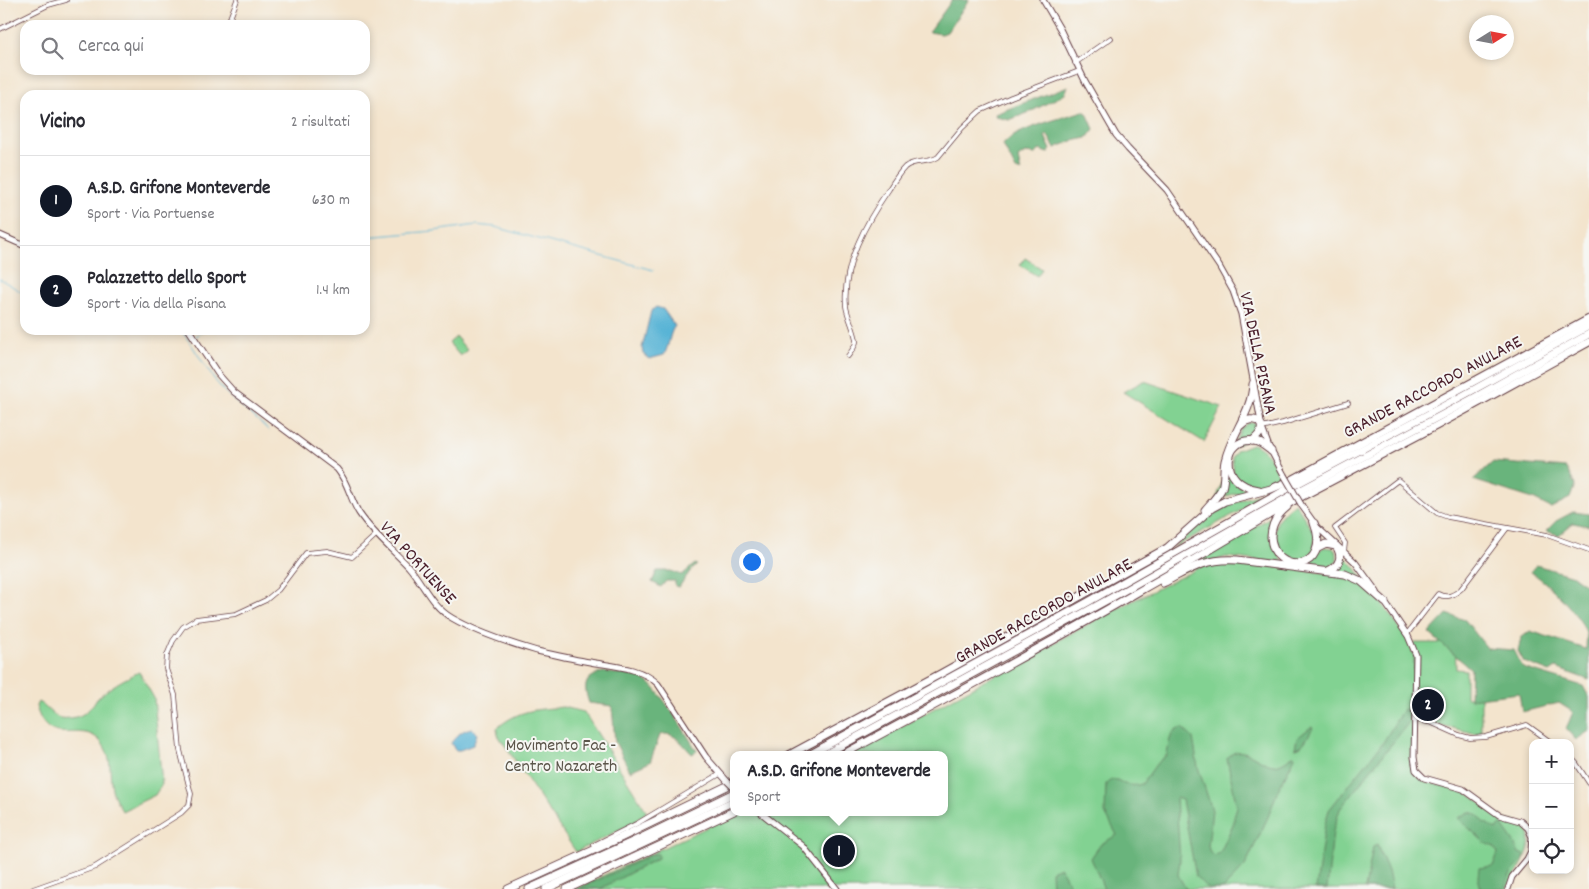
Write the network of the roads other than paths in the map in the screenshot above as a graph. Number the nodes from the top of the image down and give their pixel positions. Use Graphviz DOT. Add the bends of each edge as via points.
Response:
graph roads {
  1 [pos="66,0"];
  2 [pos="237,0"];
  3 [pos="1043,0"];
  4 [pos="230,20"];
  5 [pos="0,29"];
  6 [pos="1111,38"];
  7 [pos="1076,63"];
  8 [pos="1079,71"];
  9 [pos="0,235"];
  10 [pos="20,244"];
  11 [pos="1589,319"];
  12 [pos="1589,326"];
  13 [pos="1589,334"];
  14 [pos="192,335"];
  15 [pos="1589,342"];
  16 [pos="848,356"];
  17 [pos="1253,384"];
  18 [pos="1348,403"];
  19 [pos="1240,427"];
  20 [pos="1262,428"];
  21 [pos="1252,441"];
  22 [pos="1271,451"];
  23 [pos="1264,490"];
  24 [pos="1291,490"];
  25 [pos="1314,523"];
  26 [pos="1507,528"];
  27 [pos="376,535"];
  28 [pos="1176,542"];
  29 [pos="1336,546"];
  30 [pos="1318,548"];
  31 [pos="1589,550"];
  32 [pos="1344,552"];
  33 [pos="1328,571"];
  34 [pos="1385,602"];
  35 [pos="1100,614"];
  36 [pos="1407,634"];
  37 [pos="1415,719"];
  38 [pos="1547,739"];
  39 [pos="796,751"];
  40 [pos="816,751"];
  41 [pos="831,751"];
  42 [pos="849,751"];
  43 [pos="1574,761"];
  44 [pos="720,774"];
  45 [pos="730,783"];
  46 [pos="730,784"];
  47 [pos="1589,784"];
  48 [pos="730,795"];
  49 [pos="730,803"];
  50 [pos="730,813"];
  51 [pos="765,816"];
  52 [pos="594,845"];
  53 [pos="33,889"];
  54 [pos="508,889"];
  55 [pos="529,889"];
  56 [pos="546,889"];
  57 [pos="567,889"];
  58 [pos="837,889"];
  59 [pos="1508,889"];
  1 -- 5 [label="street" via="48,5"];
  2 -- 4 [label="street"];
  3 -- 7 [label="main road, VIA DELLA PISANA"];
  6 -- 7 [label="street"];
  7 -- 8 [label="main road, VIA DELLA PISANA"];
  8 -- 16 [label="street" via="983,109 970,119 938,158 910,164 902,170 878,206 851,264 846,306 856,341"];
  8 -- 17 [label="main road, VIA DELLA PISANA" via="1119,138 1166,188 1231,288 1240,311"];
  9 -- 10 [label="main road"];
  11 -- 24 [label="highway, GRANDE RACCORDO ANULARE"];
  12 -- 24 [label="highway, GRANDE RACCORDO ANULARE"];
  13 -- 24 [label="highway, GRANDE RACCORDO ANULARE" via="1462,405"];
  14 -- 27 [label="main road, VIA PORTUENSE" via="234,392 337,469 356,508"];
  15 -- 24 [label="highway, GRANDE RACCORDO ANULARE" via="1436,426"];
  17 -- 19 [label="highway"];
  17 -- 20 [label="main road, VIA DELLA PISANA"];
  18 -- 20 [label="street"];
  19 -- 20 [label="highway" via="1244,421 1252,420"];
  19 -- 28 [label="highway" via="1224,463 1220,490"];
  20 -- 21 [label="highway" via="1261,434"];
  20 -- 22 [label="main road, VIA DELLA PISANA"];
  21 -- 22 [label="highway"];
  21 -- 23 [label="highway" via="1234,449 1230,470 1243,486"];
  22 -- 24 [label="main road, VIA DELLA PISANA"];
  23 -- 24 [label="highway, GRANDE RACCORDO ANULARE"];
  23 -- 28 [label="highway, GRANDE RACCORDO ANULARE" via="1225,500"];
  24 -- 25 [label="main road, VIA DELLA PISANA, bridge"];
  24 -- 30 [label="highway" via="1272,528 1275,552 1283,560 1298,564 1310,558"];
  24 -- 35 [label="highway" via="1272,512"];
  24 -- 40 [label="highway, GRANDE RACCORDO ANULARE"];
  24 -- 41 [label="highway, GRANDE RACCORDO ANULARE" via="1118,594"];
  25 -- 29 [label="main road, VIA DELLA PISANA"];
  25 -- 30 [label="highway"];
  26 -- 31 [label="street" via="1547,535"];
  26 -- 32 [label="street" via="1437,513 1398,480 1335,528 1344,543"];
  26 -- 36 [label="street" via="1461,589 1445,597 1438,594"];
  27 -- 44 [label="main road, VIA PORTUENSE" via="408,566 437,606 455,620 512,643 635,671 655,681"];
  27 -- 53 [label="street" via="352,557 327,551 306,553 278,590 266,600 236,614 196,619 184,627 173,640 166,669 175,695 180,750 191,794 188,806 182,813 95,866"];
  28 -- 39 [label="highway, GRANDE RACCORDO ANULARE"];
  29 -- 30 [label="highway" via="1326,544"];
  29 -- 32 [label="main road, VIA DELLA PISANA"];
  29 -- 33 [label="highway" via="1340,560"];
  32 -- 34 [label="main road, VIA DELLA PISANA"];
  33 -- 34 [label="highway" via="1353,576"];
  33 -- 35 [label="highway" via="1213,560"];
  34 -- 36 [label="main road, VIA DELLA PISANA"];
  35 -- 42 [label="highway, GRANDE RACCORDO ANULARE"];
  36 -- 37 [label="main road, VIA DELLA PISANA" via="1416,661"];
  37 -- 38 [label="street" via="1470,738 1486,737 1528,725"];
  37 -- 59 [label="main road, VIA DELLA PISANA" via="1414,763 1420,775 1429,781 1464,790 1499,814 1522,822 1530,831 1531,851 1512,877"];
  43 -- 47 [label="street"];
  44 -- 45 [label="main road, VIA PORTUENSE"];
  44 -- 52 [label="street"];
  46 -- 54 [label="highway"];
  48 -- 55 [label="highway"];
  49 -- 56 [label="highway"];
  50 -- 57 [label="highway"];
  51 -- 58 [label="main road" via="803,846"];
}
